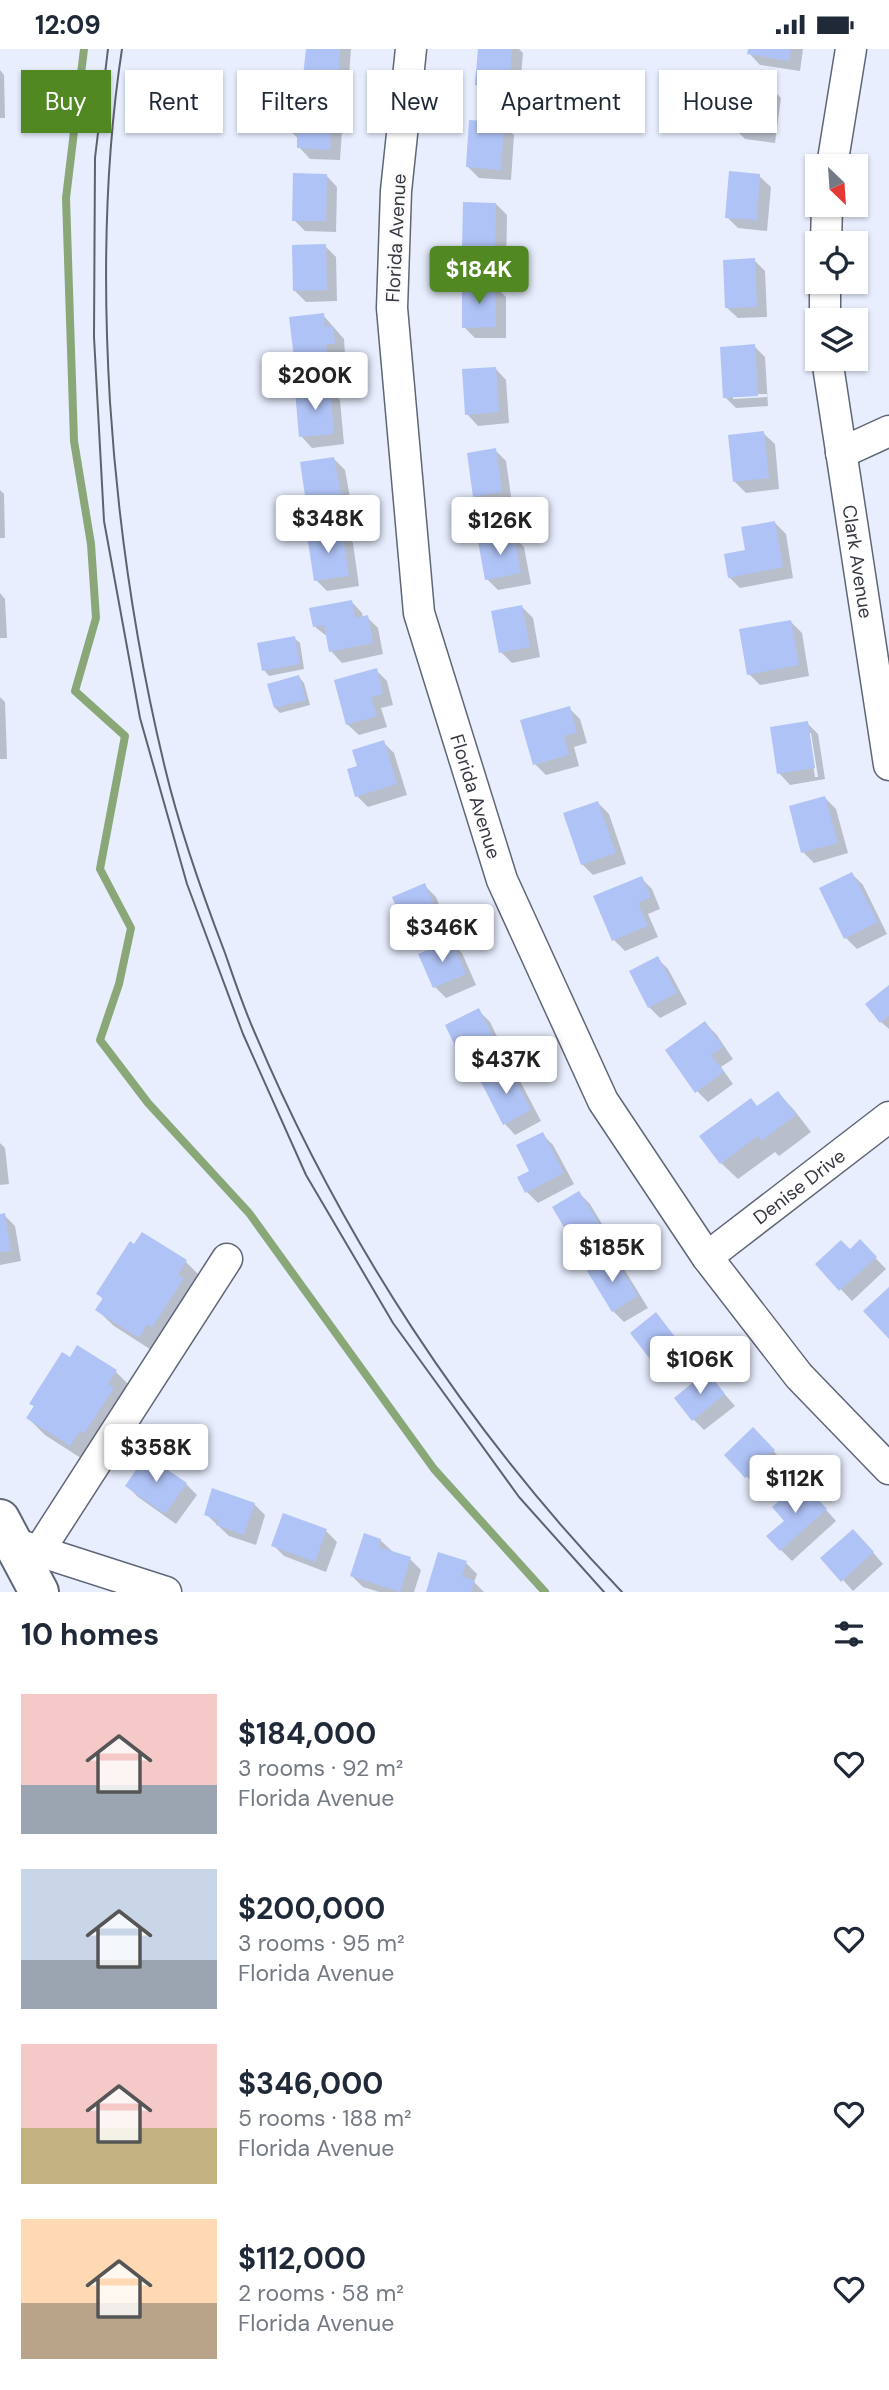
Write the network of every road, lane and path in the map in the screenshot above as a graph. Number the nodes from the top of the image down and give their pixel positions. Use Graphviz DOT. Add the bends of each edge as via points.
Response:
graph roads {
  1 [pos="411,49"];
  2 [pos="851,49"];
  3 [pos="834,154"];
  4 [pos="829,371"];
  5 [pos="889,431"];
  6 [pos="841,453"];
  7 [pos="889,765"];
  8 [pos="889,1117"];
  9 [pos="707,1257"];
  10 [pos="227,1259"];
  11 [pos="889,1469"];
  12 [pos="11,1533"];
  13 [pos="39,1592"];
  14 [pos="166,1592"];
  1 -- 9 [label="street, Florida Avenue" via="396,191 392,308 419,613 502,880 603,1101"];
  2 -- 3 [label="street"];
  4 -- 6 [label="street, Clark Avenue"];
  5 -- 6 [label="street"];
  6 -- 7 [label="street, Clark Avenue"];
  8 -- 9 [label="street, Denise Drive"];
  9 -- 11 [label="street, Florida Avenue" via="799,1376"];
  10 -- 12 [label="street"];
  12 -- 13 [label="main road"];
  12 -- 14 [label="street"];
}
